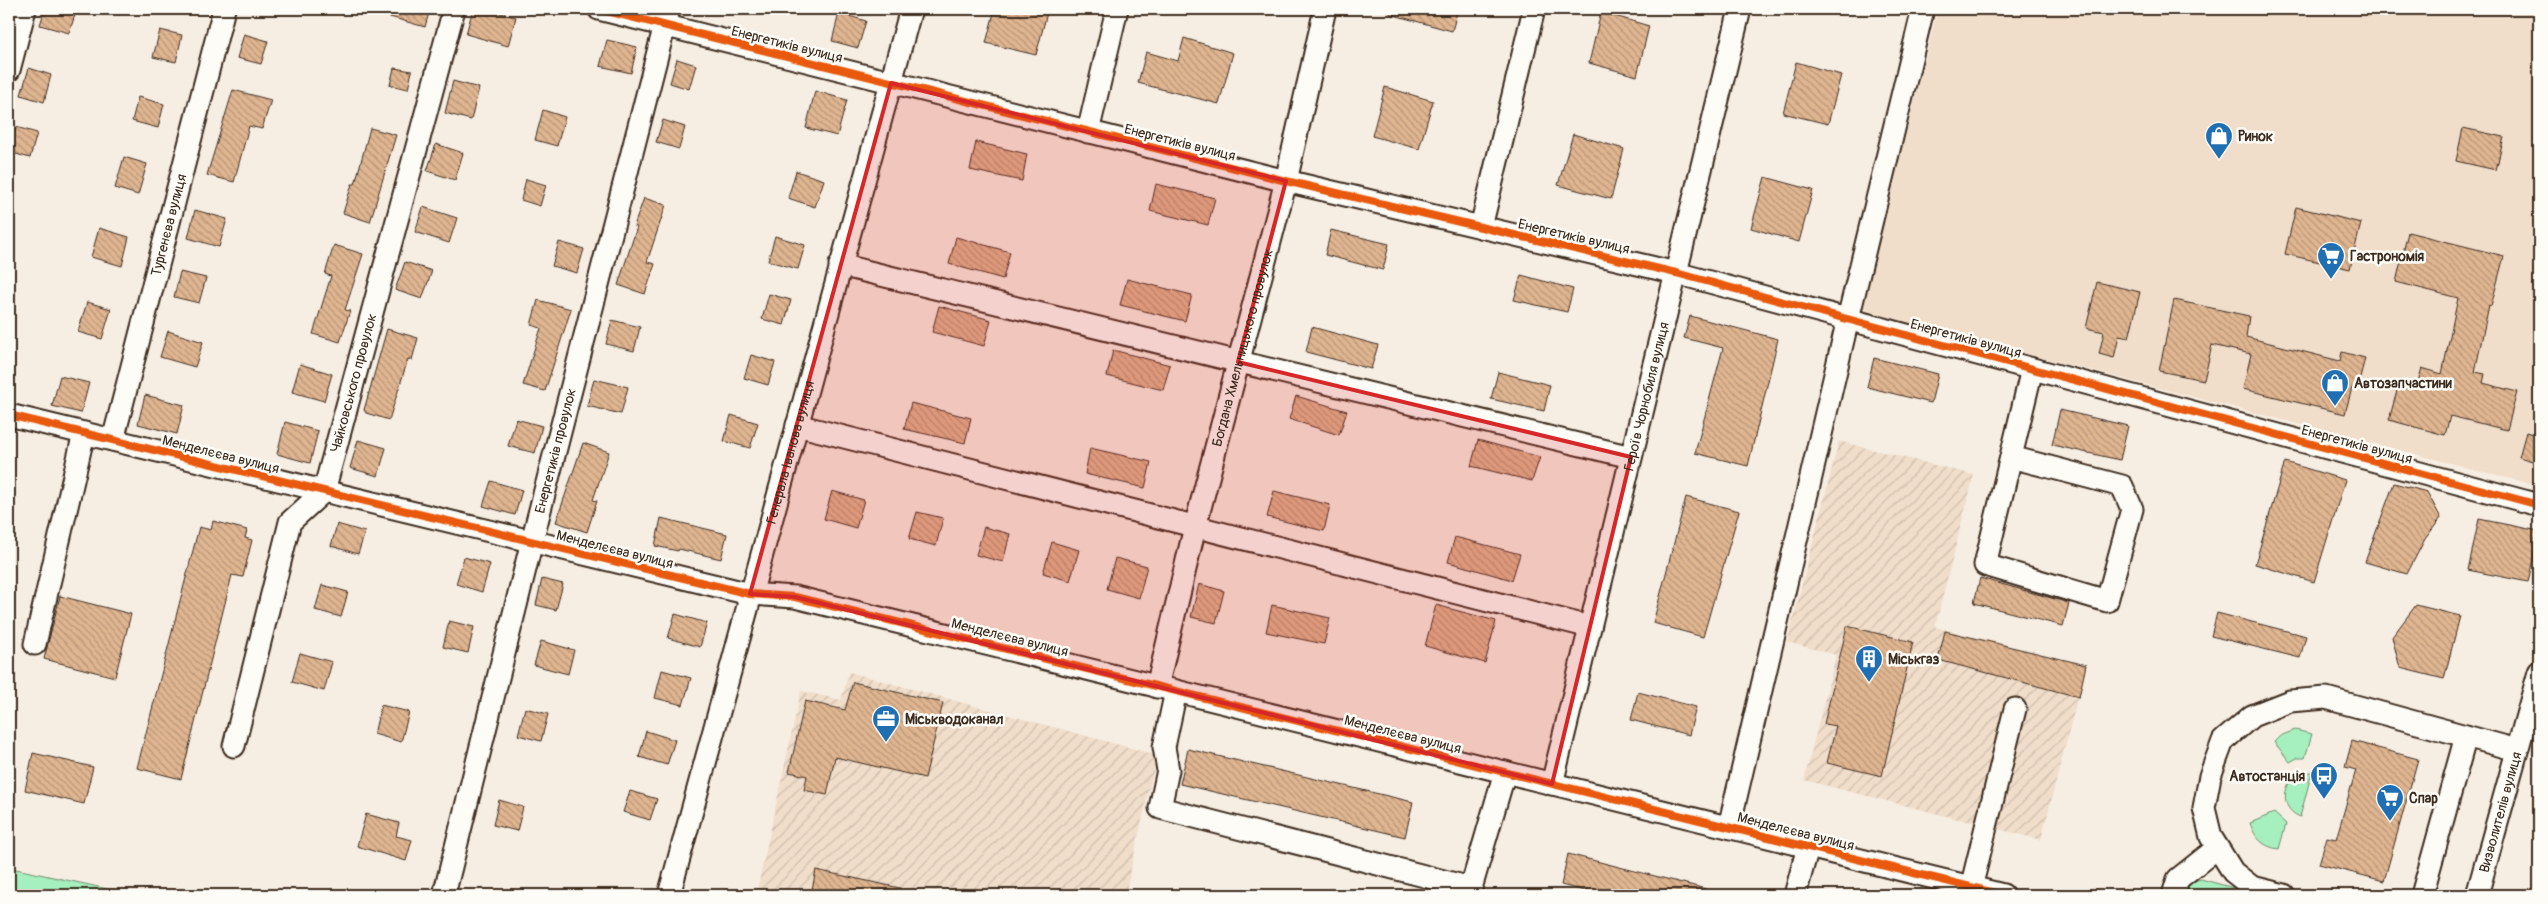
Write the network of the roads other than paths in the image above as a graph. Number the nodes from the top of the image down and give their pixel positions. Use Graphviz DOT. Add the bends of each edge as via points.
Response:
graph roads {
  1 [pos="24,9"];
  2 [pos="224,9"];
  3 [pos="454,9"];
  4 [pos="599,9"];
  5 [pos="911,9"];
  6 [pos="1117,9"];
  7 [pos="1325,9"];
  8 [pos="1534,9"];
  9 [pos="1740,9"];
  10 [pos="1923,9"];
  11 [pos="667,17"];
  12 [pos="9,70"];
  13 [pos="891,83"];
  14 [pos="1088,132"];
  15 [pos="1286,181"];
  16 [pos="1481,227"];
  17 [pos="840,265"];
  18 [pos="1676,273"];
  19 [pos="1848,319"];
  20 [pos="1238,362"];
  21 [pos="2032,369"];
  22 [pos="9,415"];
  23 [pos="796,425"];
  24 [pos="84,433"];
  25 [pos="112,440"];
  26 [pos="1631,457"];
  27 [pos="2011,457"];
  28 [pos="324,491"];
  29 [pos="2539,506"];
  30 [pos="1195,526"];
  31 [pos="532,542"];
  32 [pos="750,594"];
  33 [pos="1590,627"];
  34 [pos="35,644"];
  35 [pos="2539,672"];
  36 [pos="1166,689"];
  37 [pos="2015,709"];
  38 [pos="2466,736"];
  39 [pos="234,746"];
  40 [pos="2517,750"];
  41 [pos="1505,772"];
  42 [pos="1552,784"];
  43 [pos="1729,827"];
  44 [pos="1808,847"];
  45 [pos="2217,848"];
  46 [pos="1972,888"];
  47 [pos="1470,892"];
  48 [pos="444,895"];
  49 [pos="670,895"];
  50 [pos="1796,895"];
  51 [pos="2003,895"];
  52 [pos="2173,895"];
  53 [pos="2284,895"];
  54 [pos="2422,895"];
  55 [pos="2477,895"];
  1 -- 12 [label="street"];
  2 -- 25 [label="street, Тургенєва вулиця"];
  3 -- 28 [label="street, Чайковського провулок"];
  4 -- 11 [label="street, Енергетиків вулиця"];
  5 -- 13 [label="street, Генерала Іванова вулиця"];
  6 -- 14 [label="street"];
  7 -- 15 [label="street, Богдана Хмельницького провулок"];
  8 -- 16 [label="street"];
  9 -- 18 [label="street, Героїв Чорнобиля вулиця"];
  10 -- 19 [label="street"];
  11 -- 13 [label="street, Енергетиків вулиця"];
  11 -- 31 [label="street, Енергетиків провулок"];
  13 -- 14 [label="street, Енергетиків вулиця"];
  13 -- 17 [label="street, Генерала Іванова вулиця"];
  14 -- 15 [label="street, Енергетиків вулиця"];
  15 -- 16 [label="street, Енергетиків вулиця"];
  15 -- 20 [label="street, Богдана Хмельницького провулок"];
  16 -- 18 [label="street, Енергетиків вулиця"];
  17 -- 20 [label="street"];
  17 -- 23 [label="street, Генерала Іванова вулиця"];
  18 -- 19 [label="street, Енергетиків вулиця"];
  18 -- 26 [label="street, Героїв Чорнобиля вулиця"];
  19 -- 21 [label="street, Енергетиків вулиця"];
  19 -- 43 [label="street"];
  20 -- 26 [label="street"];
  20 -- 30 [label="street, Богдана Хмельницького провулок"];
  21 -- 27 [label="street"];
  21 -- 29 [label="street, Енергетиків вулиця"];
  22 -- 24 [label="street, Менделєєва вулиця"];
  23 -- 30 [label="street"];
  23 -- 32 [label="street, Генерала Іванова вулиця"];
  24 -- 25 [label="street, Менделєєва вулиця"];
  24 -- 34 [label="street"];
  25 -- 28 [label="street, Менделєєва вулиця"];
  26 -- 33 [label="street, Героїв Чорнобиля вулиця"];
  27 -- 27 [label="street" via="1985,565 2107,601 2132,509 2122,486"];
  28 -- 31 [label="street, Менделєєва вулиця"];
  28 -- 39 [label="street" via="290,522"];
  30 -- 33 [label="street"];
  30 -- 36 [label="street, Богдана Хмельницького провулок"];
  31 -- 32 [label="street, Менделєєва вулиця"];
  31 -- 48 [label="street, Енергетиків провулок"];
  32 -- 36 [label="street, Менделєєва вулиця" via="795,597"];
  32 -- 49 [label="street, Генерала Іванова вулиця"];
  33 -- 42 [label="street, Героїв Чорнобиля вулиця"];
  35 -- 40 [label="street, Визволителів вулиця"];
  36 -- 41 [label="street, Менделєєва вулиця"];
  36 -- 47 [label="street, Богдана Хмельницького провулок" via="1164,747 1168,770 1160,808"];
  37 -- 46 [label="street"];
  38 -- 40 [label="street"];
  38 -- 45 [label="street" via="2326,698 2290,701 2252,716 2223,741 2210,776 2204,808"];
  38 -- 54 [label="street"];
  40 -- 55 [label="street, Визволителів вулиця"];
  41 -- 42 [label="street, Менделєєва вулиця"];
  41 -- 47 [label="street"];
  42 -- 43 [label="street, Менделєєва вулиця"];
  43 -- 44 [label="street, Менделєєва вулиця"];
  44 -- 46 [label="street, Менделєєва вулиця"];
  44 -- 50 [label="street"];
  45 -- 52 [label="street" via="2178,879"];
  45 -- 53 [label="street" via="2233,872 2252,886"];
  46 -- 51 [label="street, Менделєєва вулиця"];
}
